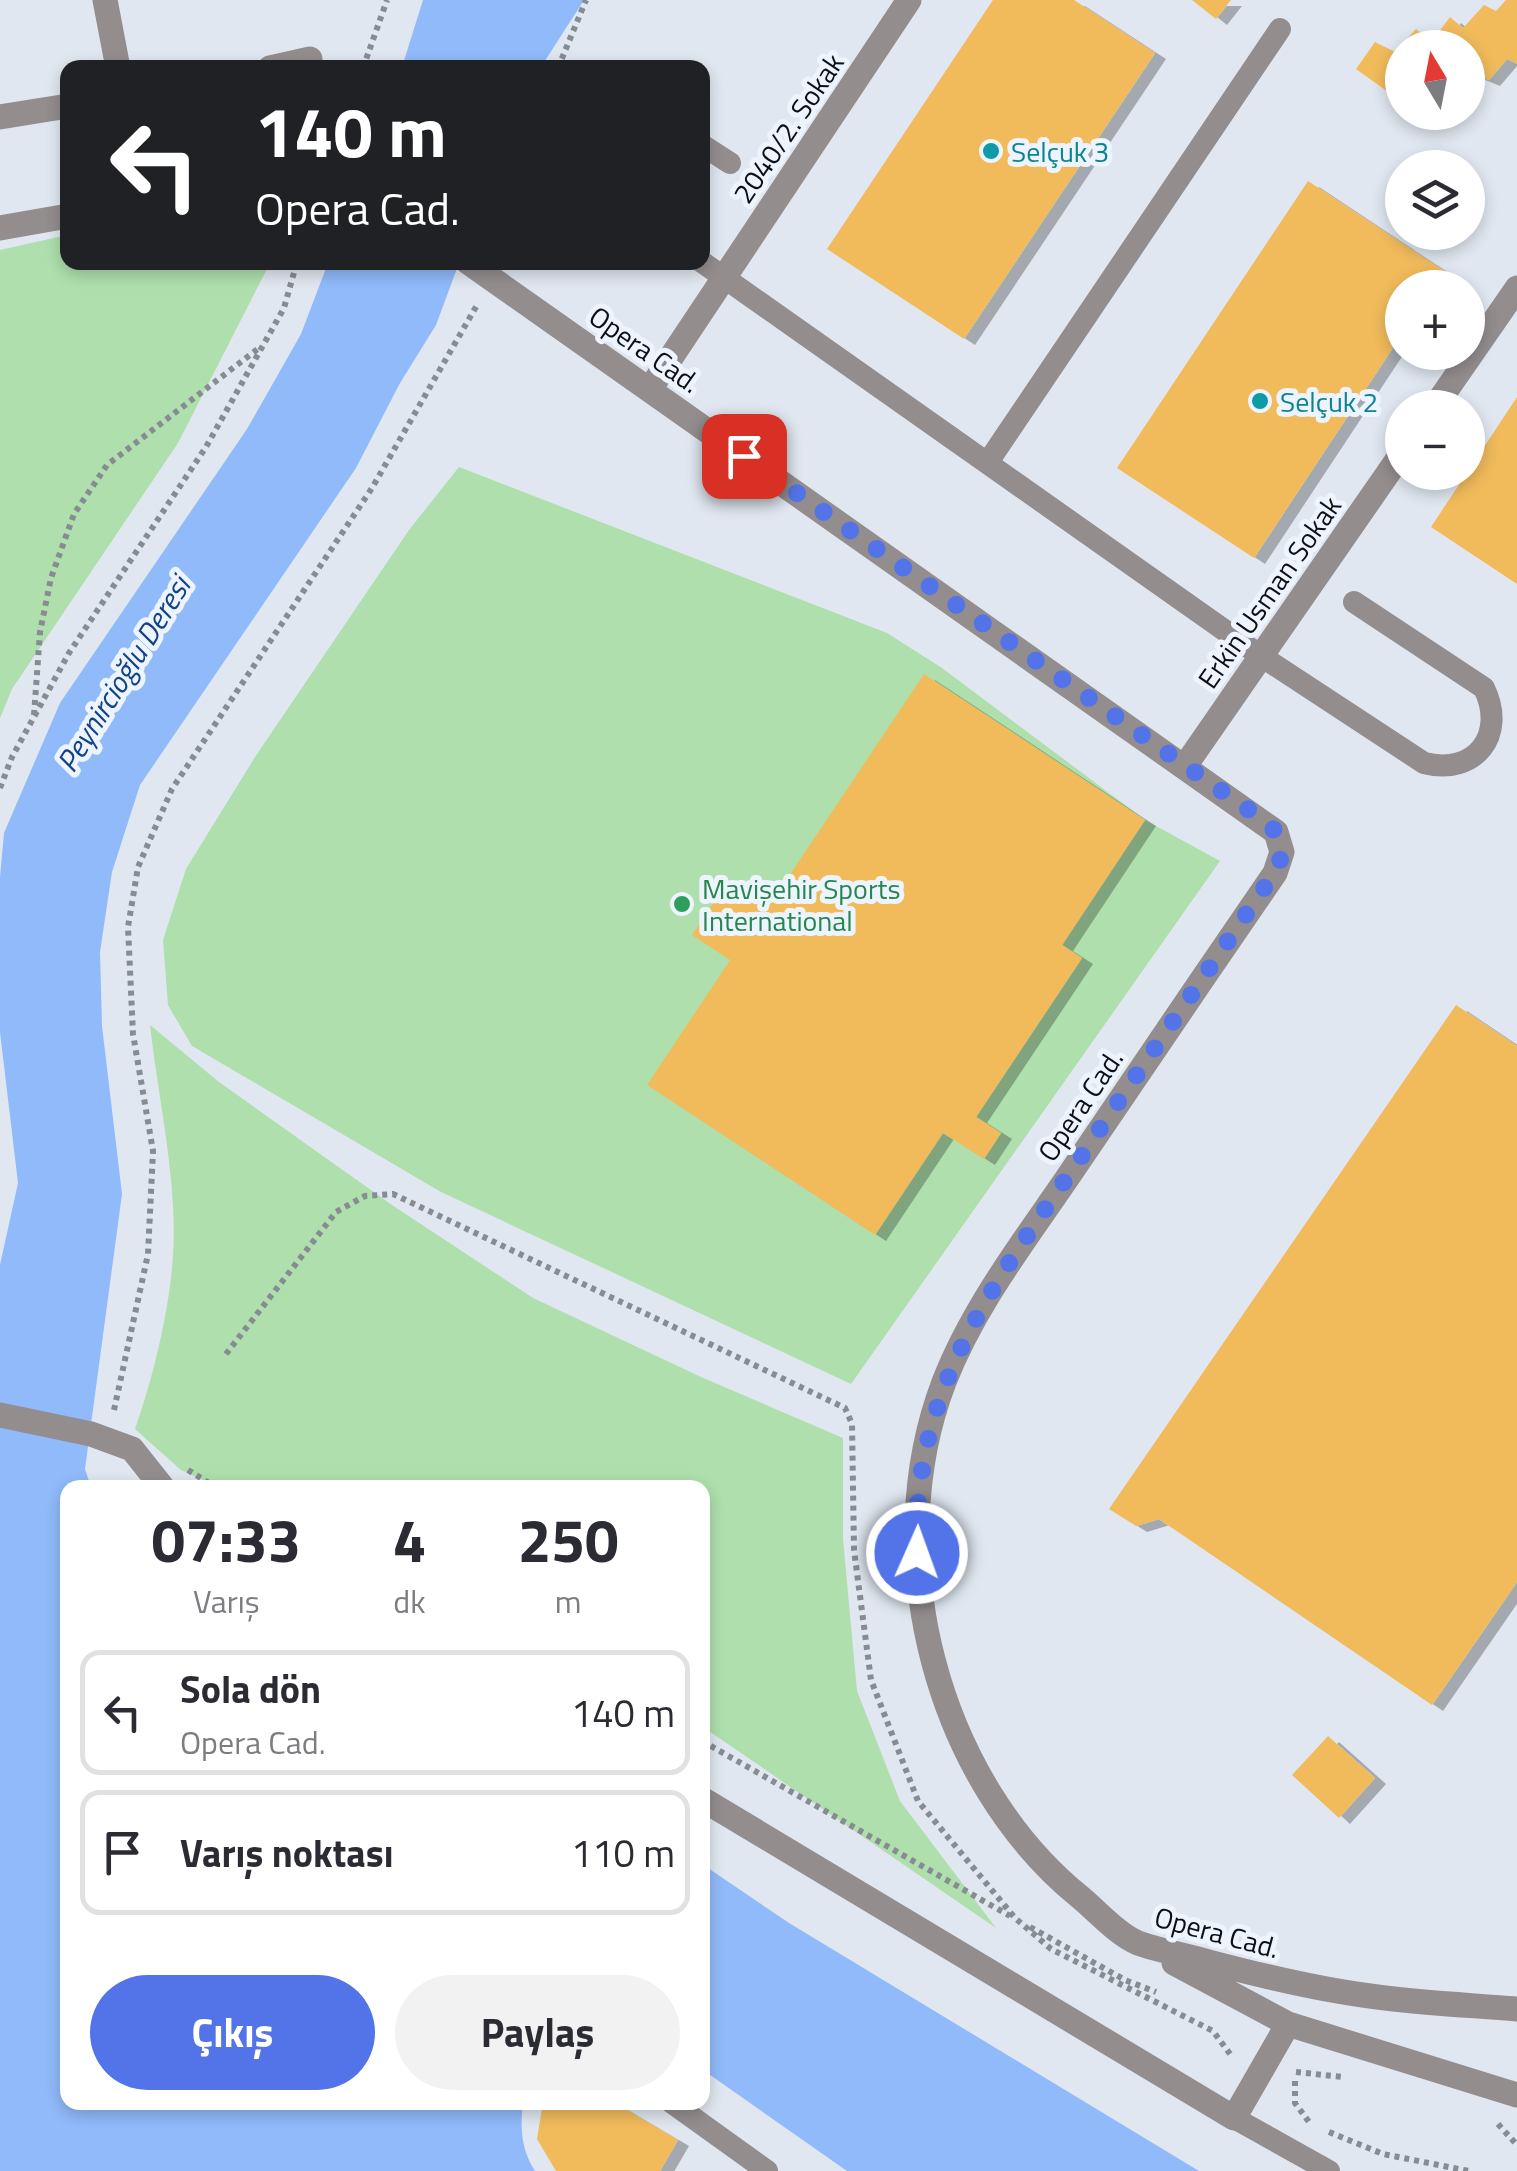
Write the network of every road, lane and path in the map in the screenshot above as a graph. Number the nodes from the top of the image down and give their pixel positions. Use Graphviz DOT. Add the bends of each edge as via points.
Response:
graph roads {
  1 [pos="106,0"];
  2 [pos="387,0"];
  3 [pos="586,0"];
  4 [pos="910,0"];
  5 [pos="1280,29"];
  6 [pos="310,59"];
  7 [pos="117,60"];
  8 [pos="306,60"];
  9 [pos="366,60"];
  10 [pos="561,60"];
  11 [pos="60,107"];
  12 [pos="0,117"];
  13 [pos="710,150"];
  14 [pos="730,163"];
  15 [pos="60,217"];
  16 [pos="0,228"];
  17 [pos="710,267"];
  18 [pos="295,270"];
  19 [pos="479,270"];
  20 [pos="726,276"];
  21 [pos="491,279"];
  22 [pos="1517,288"];
  23 [pos="264,344"];
  24 [pos="650,389"];
  25 [pos="1446,390"];
  26 [pos="988,462"];
  27 [pos="1385,478"];
  28 [pos="1354,602"];
  29 [pos="1262,656"];
  30 [pos="34,719"];
  31 [pos="1185,766"];
  32 [pos="0,788"];
  33 [pos="226,1354"];
  34 [pos="0,1414"];
  35 [pos="99,1437"];
  36 [pos="156,1480"];
  37 [pos="710,1746"];
  38 [pos="710,1804"];
  39 [pos="1134,1942"];
  40 [pos="1517,2009"];
  41 [pos="1288,2024"];
  42 [pos="1302,2072"];
  43 [pos="1517,2095"];
  44 [pos="682,2110"];
  45 [pos="1234,2118"];
  46 [pos="768,2171"];
  47 [pos="1329,2171"];
  48 [pos="1469,2171"];
  1 -- 7 [label="street"];
  2 -- 9 [label="path"];
  3 -- 10 [label="path"];
  4 -- 20 [label="street, 2040/2. Sokak"];
  5 -- 26 [label="lane"];
  6 -- 8 [label="street"];
  11 -- 12 [label="street"];
  13 -- 14 [label="lane"];
  15 -- 16 [label="street"];
  17 -- 20 [label="lane"];
  18 -- 23 [label="path"];
  19 -- 21 [label="street, Opera Cad."];
  20 -- 24 [label="street, 2040/2. Sokak"];
  20 -- 26 [label="lane"];
  21 -- 24 [label="street, Opera Cad."];
  21 -- 35 [label="path" via="372,488 172,788 138,867 128,927 133,1034 153,1151 148,1254"];
  22 -- 25 [label="street"];
  23 -- 30 [label="path"];
  23 -- 30 [label="path" via="107,464 74,514 40,632"];
  24 -- 31 [label="street, Opera Cad."];
  26 -- 29 [label="lane"];
  27 -- 29 [label="street, Erkin Usman Sokak"];
  28 -- 29 [label="lane" via="1484,688 1494,720 1482,749 1455,766 1424,763"];
  29 -- 31 [label="street, Erkin Usman Sokak"];
  30 -- 32 [label="path"];
  31 -- 39 [label="street, Opera Cad." via="1269,824 1281,842 1280,863 982,1303 944,1383 924,1458 916,1526 930,1642 944,1700 968,1753 1006,1818 1049,1872"];
  33 -- 37 [label="path" via="336,1212 366,1196 393,1194 846,1408 852,1424 854,1550 871,1680 918,1801 1014,1918"];
  34 -- 35 [label="street"];
  35 -- 36 [label="street" via="132,1450"];
  38 -- 45 [label="street"];
  39 -- 40 [label="street, Opera Cad." via="1283,1981"];
  39 -- 41 [label="street"];
  41 -- 43 [label="street"];
  41 -- 45 [label="street"];
  42 -- 48 [label="path" via="1293,2084 1305,2120 1383,2154"];
  44 -- 46 [label="lane"];
  45 -- 47 [label="lane"];
}
